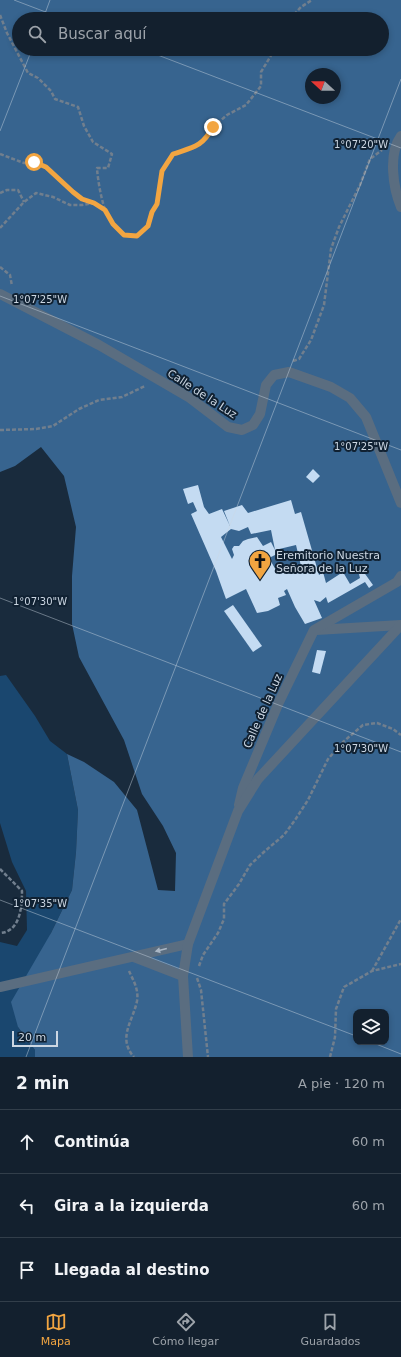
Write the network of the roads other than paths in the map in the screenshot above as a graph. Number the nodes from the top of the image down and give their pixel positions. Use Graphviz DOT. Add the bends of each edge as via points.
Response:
graph roads {
  1 [pos="400,137"];
  2 [pos="401,208"];
  3 [pos="4,296"];
  4 [pos="401,503"];
  5 [pos="401,576"];
  6 [pos="401,625"];
  7 [pos="314,630"];
  8 [pos="238,811"];
  9 [pos="188,944"];
  10 [pos="129,958"];
  11 [pos="183,976"];
  12 [pos="1,987"];
  13 [pos="188,1057"];
  1 -- 2 [label="street" via="395,150 393,181"];
  3 -- 4 [label="street, Calle de la Luz" via="158,379 190,398 228,427 242,430 253,425 260,414 266,385 274,375 289,372 331,387 350,398 366,417"];
  5 -- 7 [label="street" via="397,582"];
  6 -- 7 [label="street"];
  6 -- 8 [label="street" via="258,779"];
  7 -- 8 [label="street, Calle de la Luz" via="273,716 243,788"];
  8 -- 9 [label="street"];
  9 -- 10 [label="street, one-way"];
  9 -- 11 [label="street"];
  10 -- 11 [label="street"];
  10 -- 12 [label="street"];
  11 -- 13 [label="street"];
}
